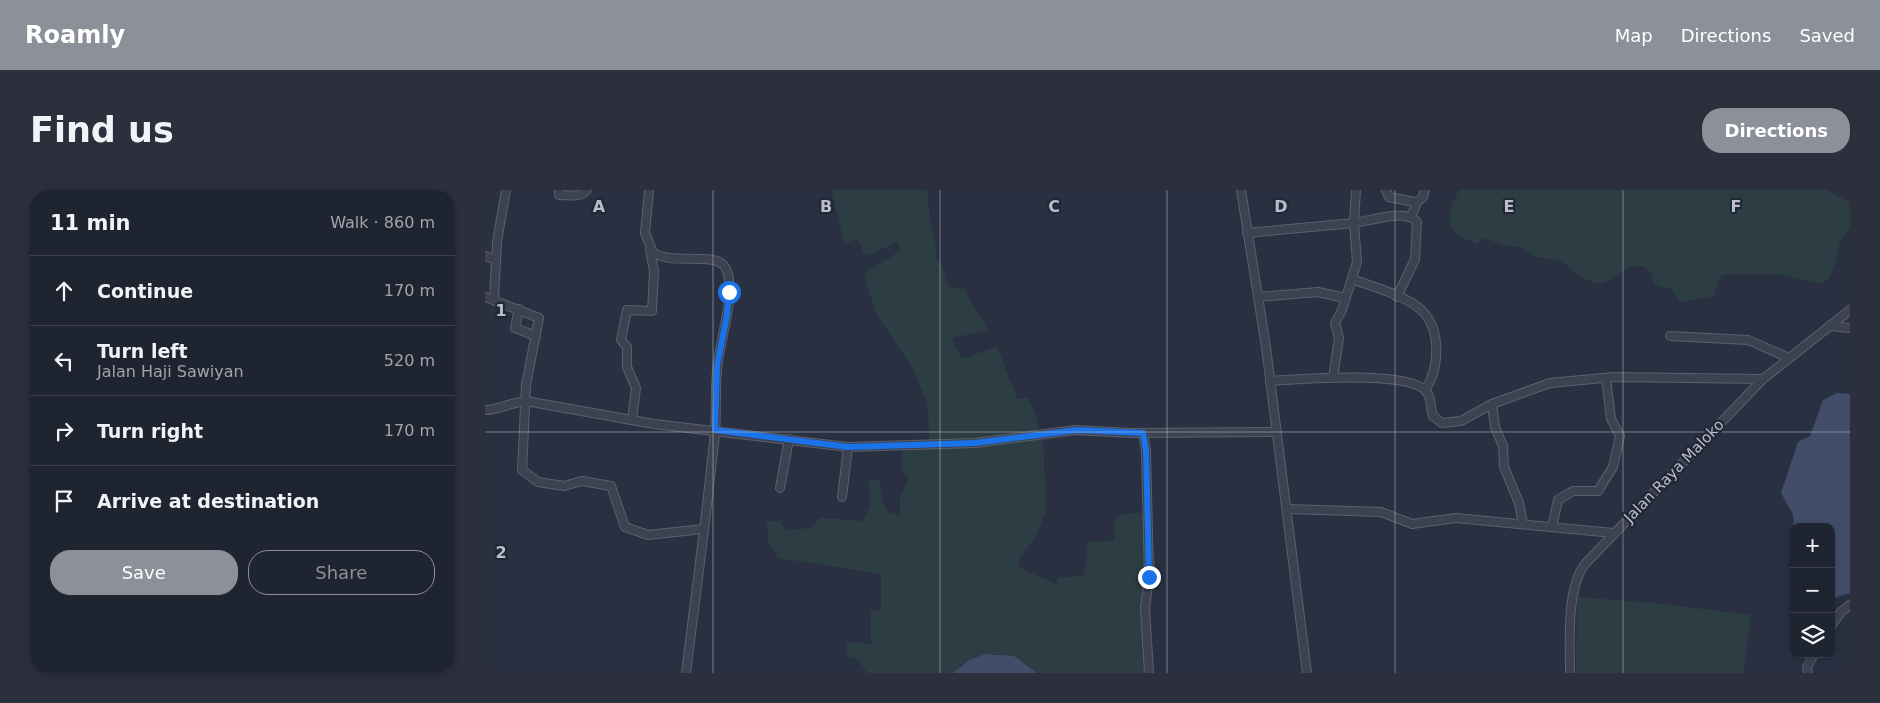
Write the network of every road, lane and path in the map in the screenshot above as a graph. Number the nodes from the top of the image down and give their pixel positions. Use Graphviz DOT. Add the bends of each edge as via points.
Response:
graph roads {
  1 [pos="506,190"];
  2 [pos="559,190"];
  3 [pos="587,190"];
  4 [pos="649,190"];
  5 [pos="1241,190"];
  6 [pos="1356,190"];
  7 [pos="1386,190"];
  8 [pos="1425,190"];
  9 [pos="1416,203"];
  10 [pos="1411,217"];
  11 [pos="1354,223"];
  12 [pos="1247,233"];
  13 [pos="649,247"];
  14 [pos="485,256"];
  15 [pos="496,260"];
  16 [pos="1352,279"];
  17 [pos="485,297"];
  18 [pos="1258,297"];
  19 [pos="1397,297"];
  20 [pos="1345,298"];
  21 [pos="494,299"];
  22 [pos="519,309"];
  23 [pos="1850,310"];
  24 [pos="1829,326"];
  25 [pos="1850,328"];
  26 [pos="536,336"];
  27 [pos="1670,336"];
  28 [pos="1787,358"];
  29 [pos="1333,378"];
  30 [pos="1606,378"];
  31 [pos="1763,379"];
  32 [pos="1270,381"];
  33 [pos="1425,390"];
  34 [pos="526,401"];
  35 [pos="1492,404"];
  36 [pos="485,410"];
  37 [pos="632,420"];
  38 [pos="715,430"];
  39 [pos="1277,432"];
  40 [pos="1143,433"];
  41 [pos="789,439"];
  42 [pos="848,447"];
  43 [pos="780,488"];
  44 [pos="842,497"];
  45 [pos="1287,509"];
  46 [pos="1523,524"];
  47 [pos="1552,527"];
  48 [pos="703,529"];
  49 [pos="1613,533"];
  50 [pos="1850,605"];
  51 [pos="1835,620"];
  52 [pos="1812,658"];
  53 [pos="686,673"];
  54 [pos="1149,673"];
  55 [pos="1307,673"];
  56 [pos="1570,673"];
  57 [pos="1808,673"];
  1 -- 15 [label="street"];
  2 -- 3 [label="street" via="559,195 580,196"];
  4 -- 13 [label="street" via="645,233"];
  5 -- 12 [label="street"];
  6 -- 11 [label="street"];
  7 -- 9 [label="street" via="1389,197"];
  8 -- 9 [label="street"];
  9 -- 10 [label="street"];
  10 -- 11 [label="street" via="1387,216"];
  10 -- 19 [label="street" via="1417,222 1418,229 1415,259"];
  11 -- 12 [label="street"];
  11 -- 16 [label="street" via="1357,256"];
  12 -- 18 [label="street"];
  13 -- 37 [label="street" via="654,271 652,311 627,310 621,340 627,347 627,367 637,388"];
  13 -- 38 [label="street" via="658,256 716,261 726,270 729,304 717,366"];
  14 -- 15 [label="street"];
  15 -- 21 [label="street"];
  16 -- 19 [label="street"];
  16 -- 20 [label="street"];
  17 -- 21 [label="street"];
  18 -- 20 [label="street" via="1318,292"];
  18 -- 32 [label="street"];
  19 -- 33 [label="street" via="1424,313 1435,338 1437,348 1433,372"];
  20 -- 29 [label="street" via="1335,323 1339,338"];
  21 -- 22 [label="street"];
  22 -- 26 [label="street" via="539,318"];
  22 -- 26 [label="street" via="515,328"];
  23 -- 24 [label="street, Jalan Raya Maloko"];
  24 -- 25 [label="street"];
  24 -- 28 [label="street, Jalan Raya Maloko"];
  26 -- 34 [label="street"];
  27 -- 28 [label="street" via="1748,340"];
  28 -- 31 [label="street, Jalan Raya Maloko"];
  29 -- 32 [label="street"];
  29 -- 33 [label="street" via="1405,380"];
  30 -- 31 [label="street"];
  30 -- 35 [label="street" via="1550,383"];
  30 -- 47 [label="street" via="1611,419 1620,436 1613,468 1598,491 1573,491 1558,500"];
  31 -- 49 [label="street, Jalan Raya Maloko"];
  32 -- 39 [label="street"];
  33 -- 35 [label="street" via="1433,416 1442,423 1461,421"];
  34 -- 36 [label="street"];
  34 -- 37 [label="street"];
  34 -- 48 [label="street" via="522,470 538,482 564,486 582,482 611,486 625,527 648,534"];
  35 -- 46 [label="street" via="1496,430 1503,446 1504,468 1519,503"];
  37 -- 38 [label="street"];
  38 -- 41 [label="street"];
  38 -- 48 [label="street"];
  39 -- 40 [label="street"];
  39 -- 45 [label="street"];
  40 -- 42 [label="street" via="1077,430 975,443"];
  40 -- 54 [label="street" via="1146,451 1149,577 1145,608"];
  41 -- 42 [label="street"];
  41 -- 43 [label="street"];
  42 -- 44 [label="street"];
  45 -- 46 [label="street" via="1381,512 1412,524 1456,518"];
  45 -- 55 [label="street"];
  46 -- 47 [label="street"];
  47 -- 49 [label="street"];
  48 -- 53 [label="street"];
  49 -- 56 [label="street, Jalan Raya Maloko" via="1585,564 1577,579 1571,618"];
  50 -- 51 [label="street"];
  52 -- 57 [label="street"];
}
